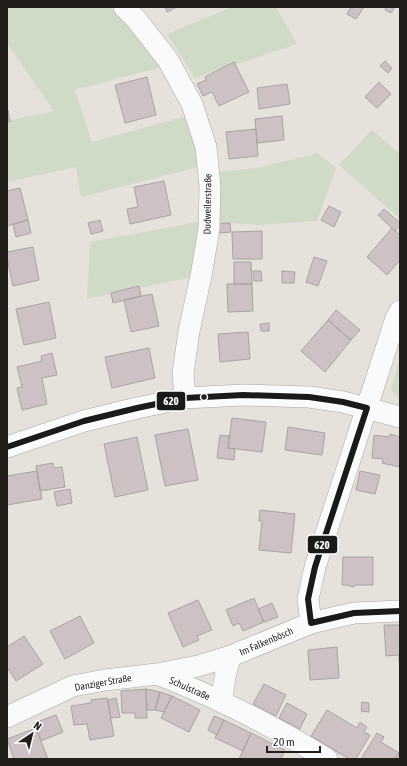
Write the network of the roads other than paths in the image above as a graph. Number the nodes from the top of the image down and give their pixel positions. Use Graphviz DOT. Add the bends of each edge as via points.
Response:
graph roads {
  1 [pos="124,7"];
  2 [pos="400,311"];
  3 [pos="184,398"];
  4 [pos="367,408"];
  5 [pos="400,417"];
  6 [pos="7,447"];
  7 [pos="400,611"];
  8 [pos="311,622"];
  9 [pos="230,656"];
  10 [pos="157,674"];
  11 [pos="223,703"];
  12 [pos="7,717"];
  13 [pos="326,759"];
  1 -- 3 [label="street, Dudweilerstraße" via="168,60 192,104 206,147 210,186 208,229 183,373"];
  2 -- 4 [label="street"];
  3 -- 4 [label="street" via="243,395 310,397"];
  3 -- 6 [label="street" via="84,421"];
  4 -- 5 [label="street"];
  4 -- 8 [label="street" via="315,567 308,599"];
  7 -- 8 [label="street, Im Falkenbösch" via="354,613"];
  8 -- 9 [label="street, Im Falkenbösch"];
  9 -- 10 [label="street, Im Falkenbösch" via="198,666"];
  9 -- 11 [label="street, Schulstraße" via="222,688"];
  10 -- 11 [label="street, Schulstraße"];
  10 -- 12 [label="street, Danziger Straße" via="73,686"];
  11 -- 13 [label="street, Schulstraße"];
}
